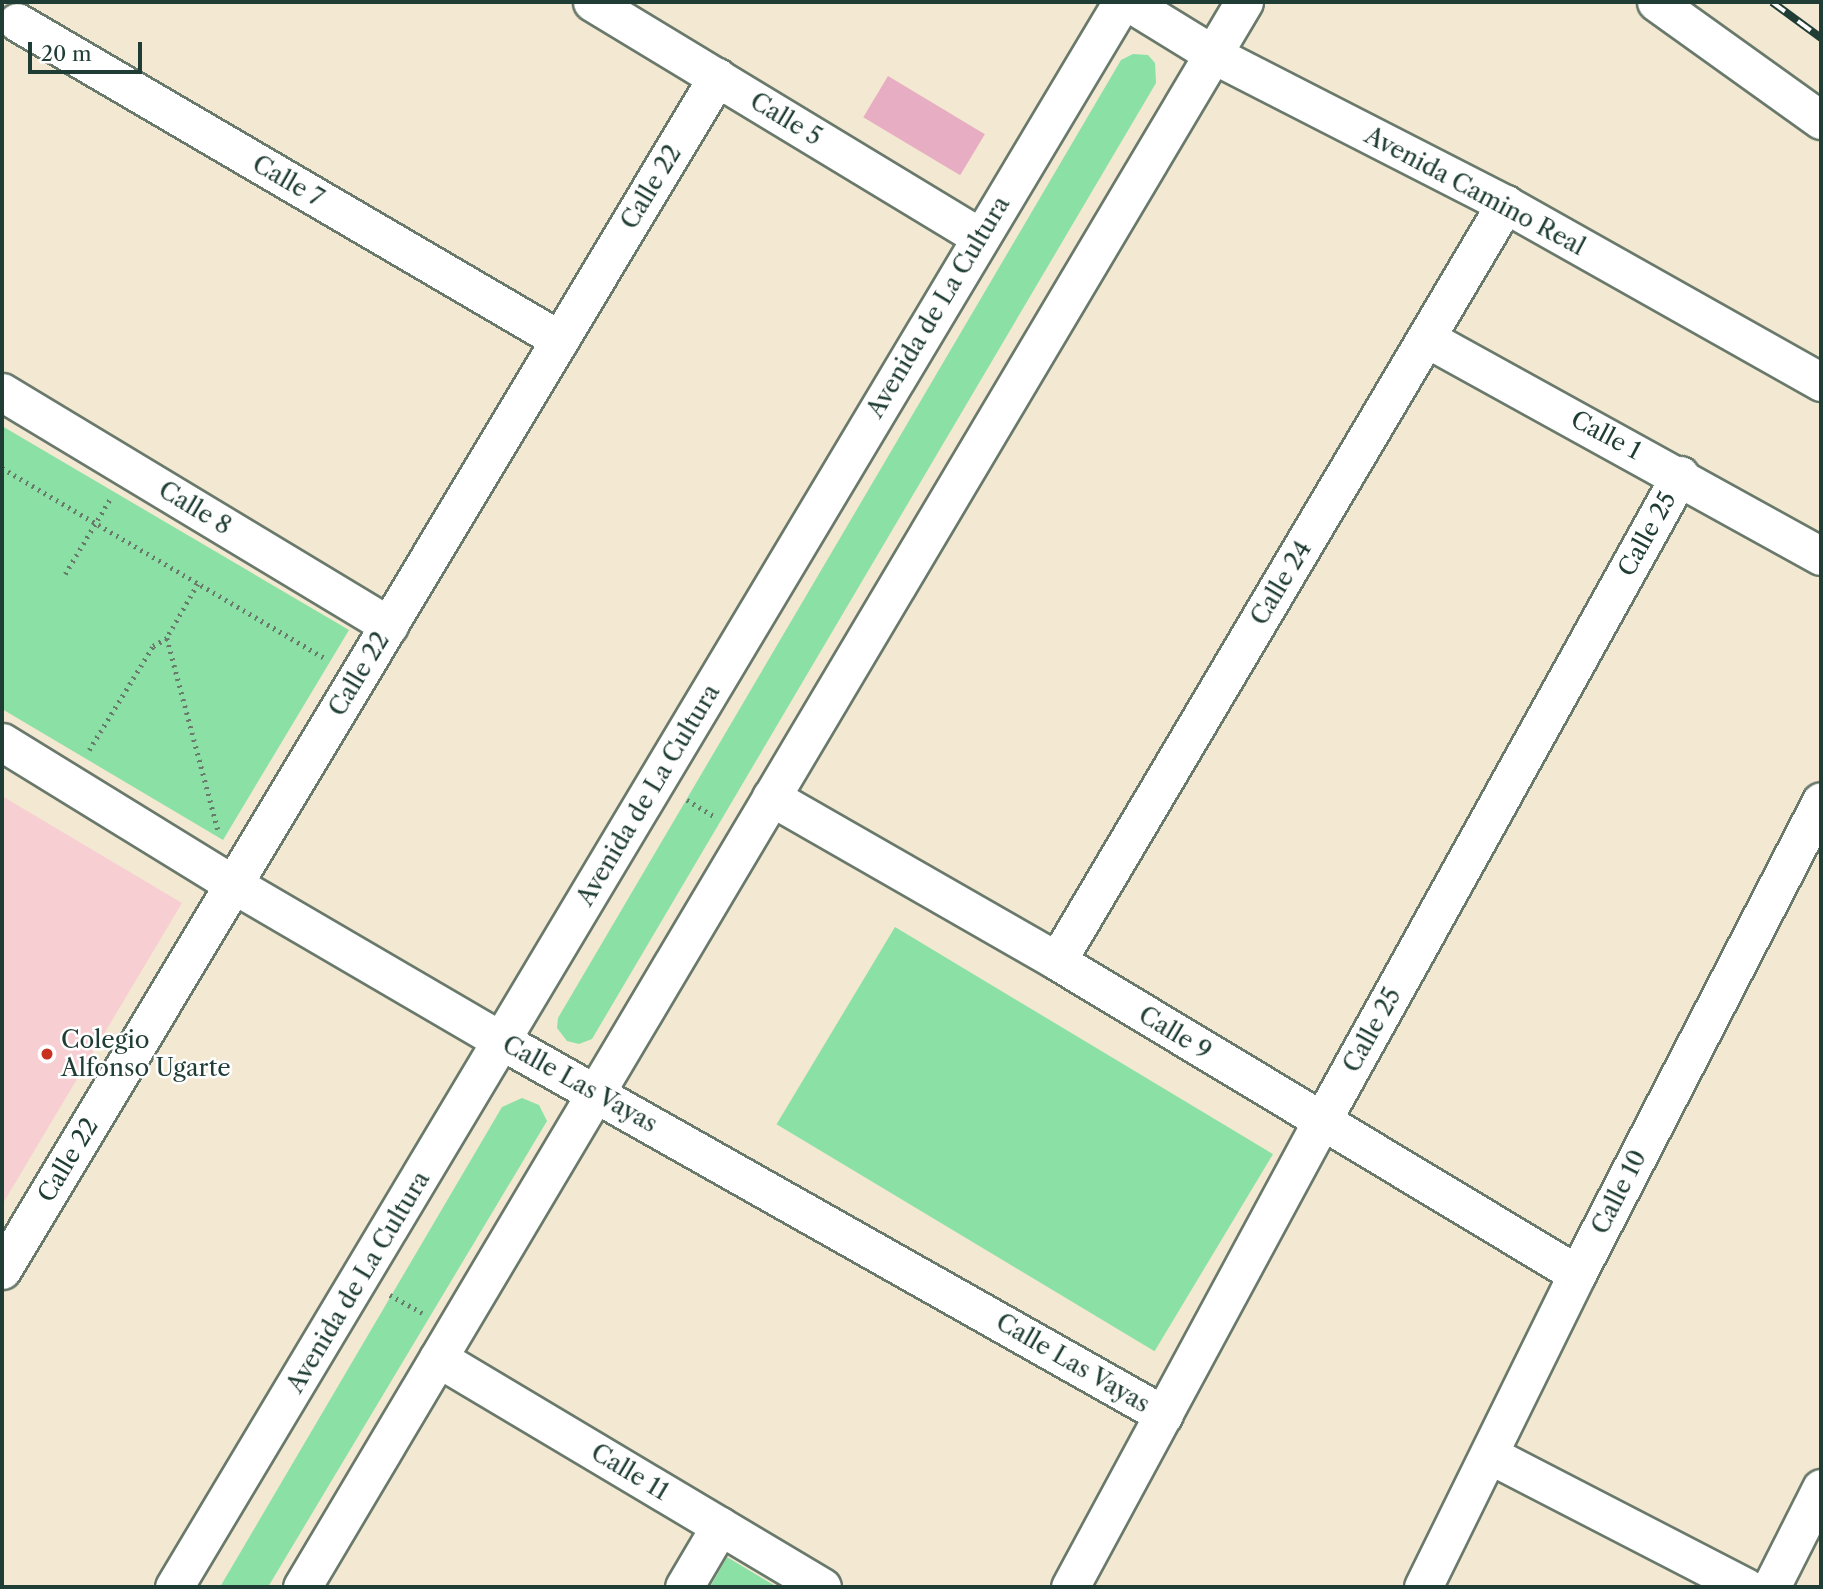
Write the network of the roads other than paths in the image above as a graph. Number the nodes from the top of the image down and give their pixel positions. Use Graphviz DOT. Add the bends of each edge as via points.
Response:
graph roads {
  1 [pos="592,2"];
  2 [pos="1122,2"];
  3 [pos="1128,2"];
  4 [pos="1244,2"];
  5 [pos="1656,2"];
  6 [pos="16,24"];
  7 [pos="1214,55"];
  8 [pos="717,78"];
  9 [pos="1821,120"];
  10 [pos="1506,204"];
  11 [pos="980,237"];
  12 [pos="1426,338"];
  13 [pos="560,340"];
  14 [pos="1821,382"];
  15 [pos="2,392"];
  16 [pos="1680,475"];
  17 [pos="1821,555"];
  18 [pos="389,625"];
  19 [pos="2,742"];
  20 [pos="771,797"];
  21 [pos="1821,801"];
  22 [pos="233,884"];
  23 [pos="1057,961"];
  24 [pos="502,1041"];
  25 [pos="596,1091"];
  26 [pos="1321,1122"];
  27 [pos="2,1270"];
  28 [pos="1577,1273"];
  29 [pos="446,1344"];
  30 [pos="1164,1415"];
  31 [pos="1490,1455"];
  32 [pos="1821,1488"];
  33 [pos="720,1526"];
  34 [pos="174,1587"];
  35 [pos="302,1587"];
  36 [pos="684,1587"];
  37 [pos="821,1587"];
  38 [pos="1070,1587"];
  39 [pos="1423,1587"];
  40 [pos="1746,1587"];
  41 [pos="1771,1587"];
  1 -- 8 [label="street, Calle 5"];
  2 -- 11 [label="street, Avenida de La Cultura"];
  3 -- 7 [label="street, Avenida Camino Real"];
  4 -- 7 [label="street"];
  5 -- 9 [label="street"];
  6 -- 13 [label="street, Calle 7"];
  7 -- 10 [label="street, Avenida Camino Real"];
  7 -- 20 [label="street"];
  8 -- 11 [label="street, Calle 5"];
  8 -- 13 [label="street, Calle 22"];
  10 -- 12 [label="street, Calle 24"];
  10 -- 14 [label="street, Avenida Camino Real"];
  11 -- 24 [label="street, Avenida de La Cultura"];
  12 -- 16 [label="street, Calle 1"];
  12 -- 23 [label="street, Calle 24"];
  13 -- 18 [label="street, Calle 22"];
  15 -- 18 [label="street, Calle 8" via="120,483"];
  16 -- 17 [label="street, Calle 1"];
  16 -- 26 [label="street, Calle 25"];
  18 -- 22 [label="street, Calle 22"];
  19 -- 22 [label="street, Calle Las Vayas"];
  20 -- 23 [label="street, Calle 9"];
  20 -- 25 [label="street"];
  21 -- 28 [label="street, Calle 10"];
  22 -- 24 [label="street, Calle Las Vayas"];
  22 -- 27 [label="street, Calle 22"];
  23 -- 26 [label="street, Calle 9"];
  24 -- 25 [label="street, Calle Las Vayas"];
  24 -- 34 [label="street, Avenida de La Cultura"];
  25 -- 29 [label="street"];
  25 -- 30 [label="street, Calle Las Vayas"];
  26 -- 28 [label="street, Calle 9"];
  26 -- 30 [label="street, Calle 25"];
  28 -- 31 [label="street, Calle 10"];
  29 -- 33 [label="street, Calle 11"];
  29 -- 35 [label="street"];
  30 -- 38 [label="street, Calle 25"];
  31 -- 39 [label="street, Calle 10"];
  31 -- 40 [label="street"];
  32 -- 41 [label="street"];
  33 -- 36 [label="street"];
  33 -- 37 [label="street, Calle 11"];
}
